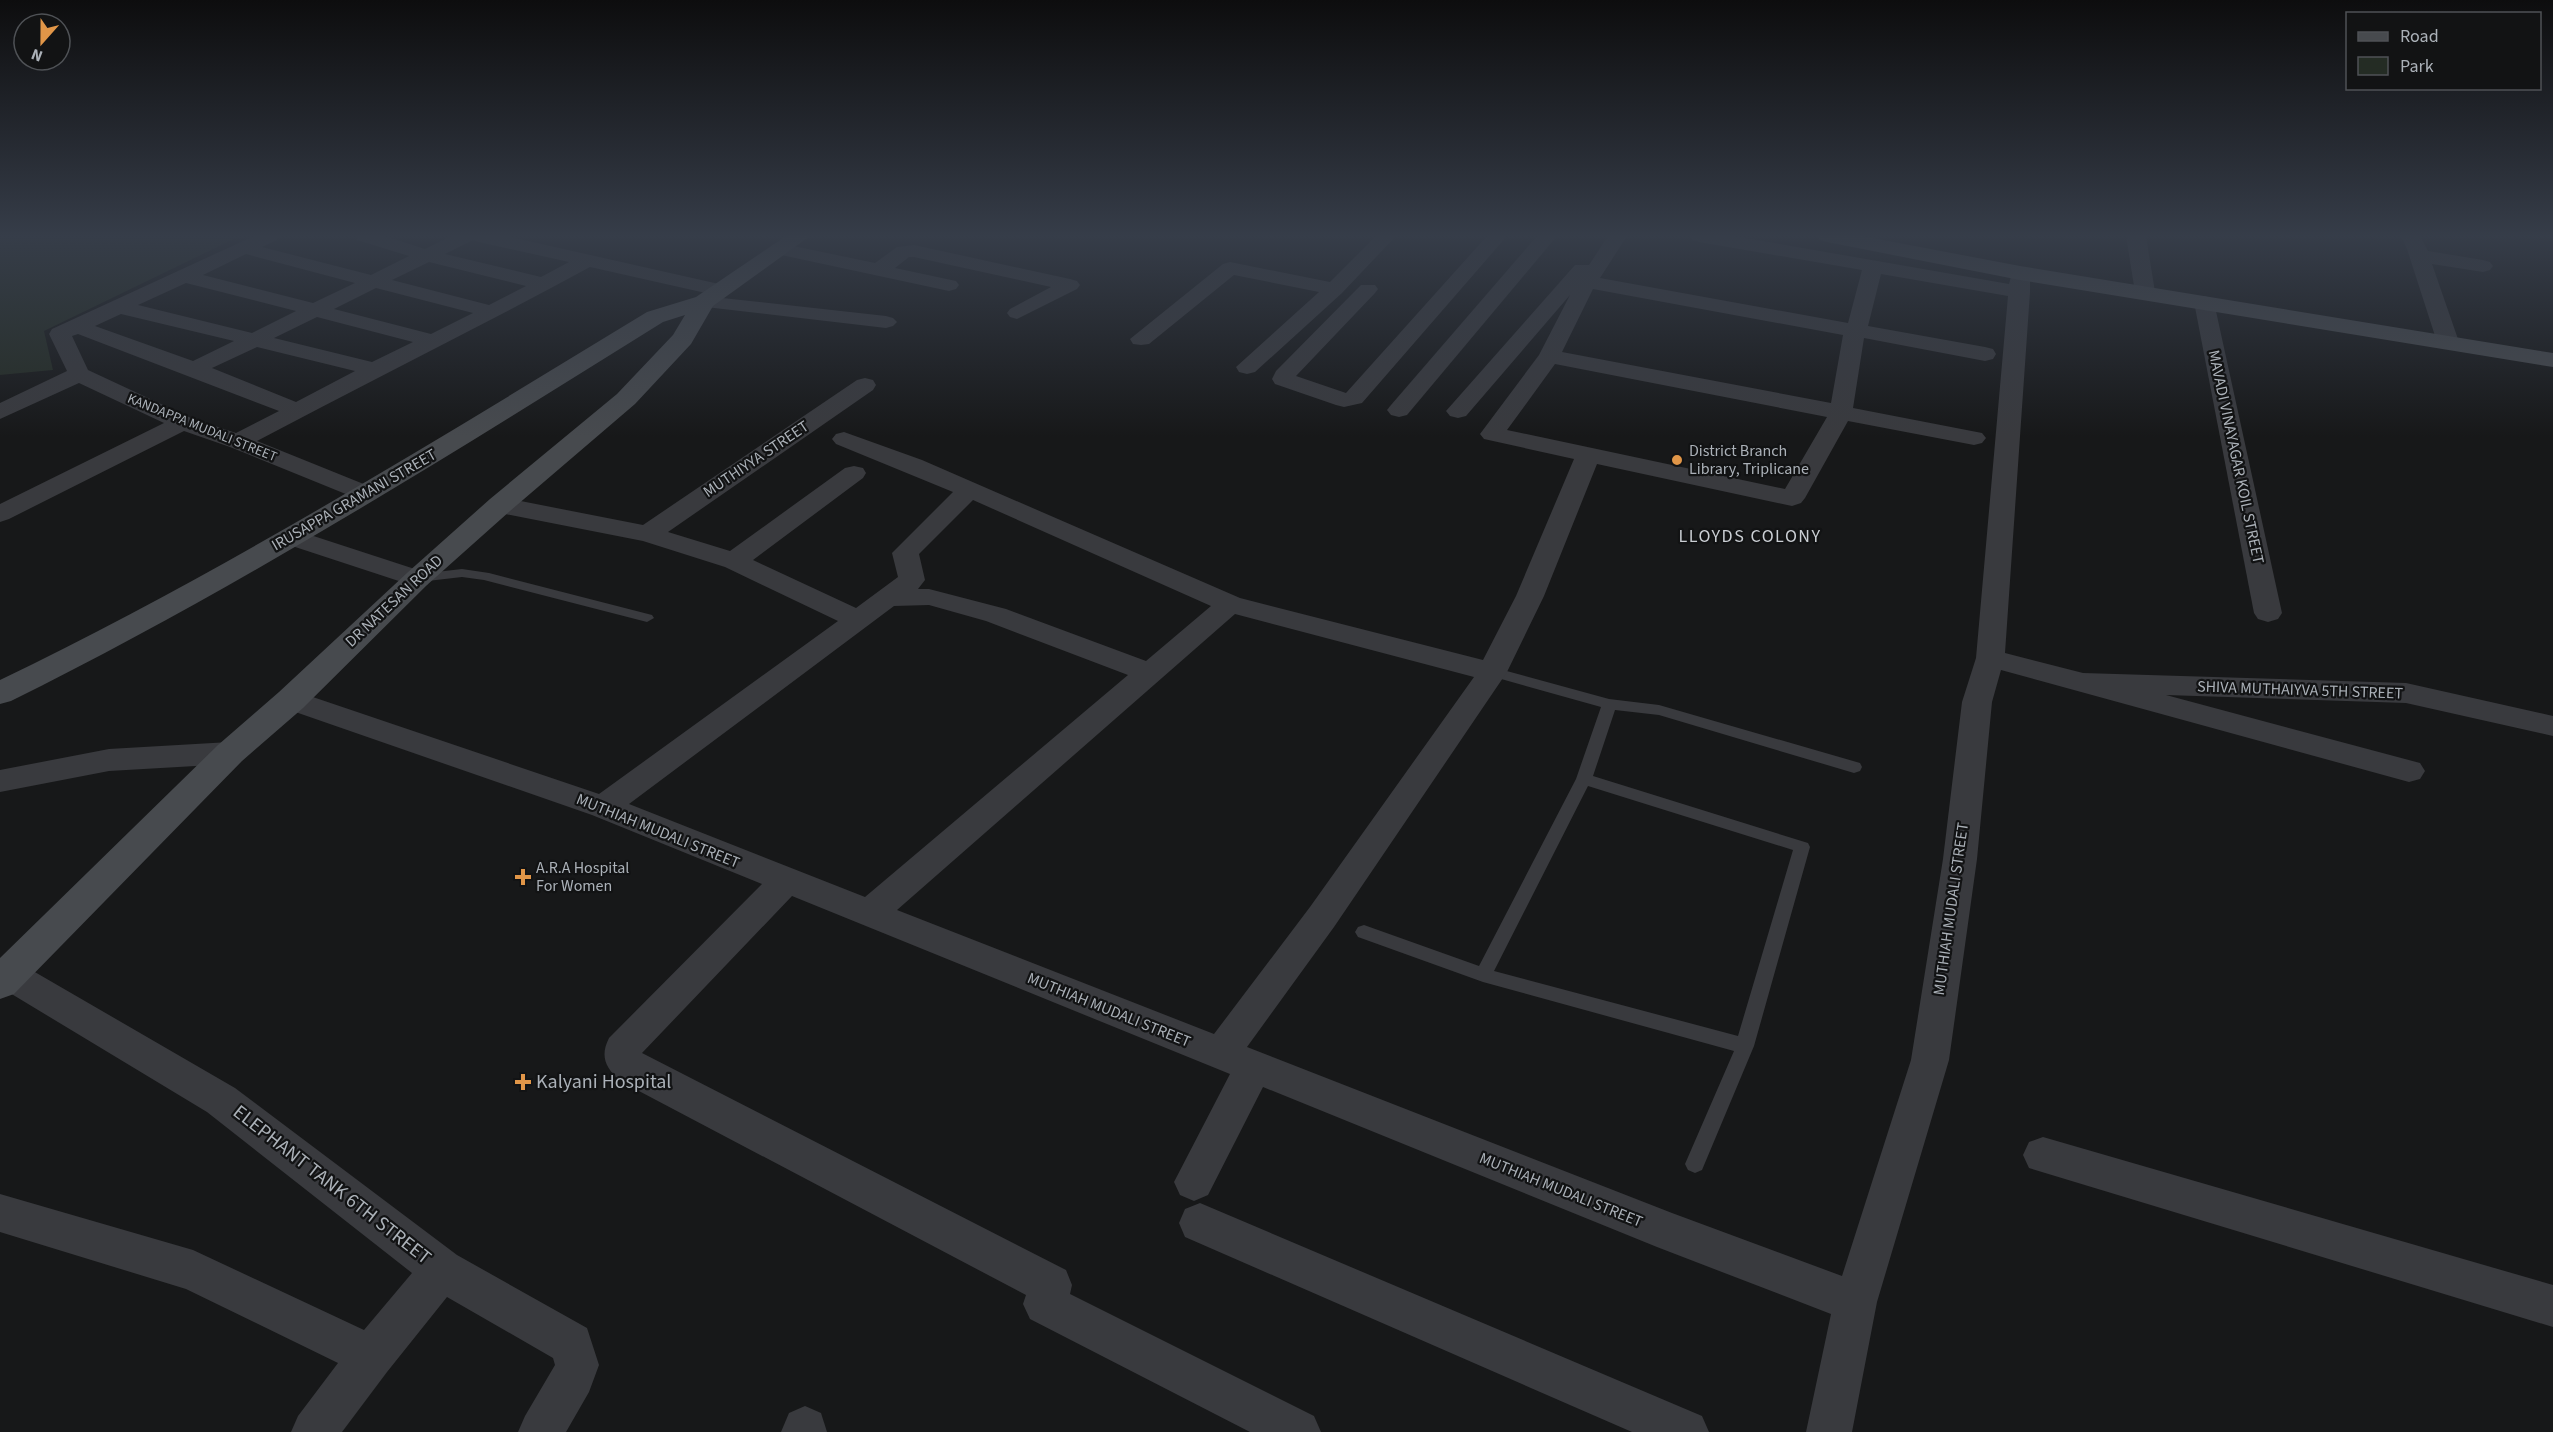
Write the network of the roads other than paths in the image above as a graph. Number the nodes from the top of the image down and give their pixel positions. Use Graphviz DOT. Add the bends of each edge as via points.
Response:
graph roads {
  1 [pos="2204,302"];
  2 [pos="128,303"];
  3 [pos="290,303"];
  4 [pos="328,303"];
  5 [pos="457,303"];
  6 [pos="509,303"];
  7 [pos="693,303"];
  8 [pos="707,303"];
  9 [pos="758,303"];
  10 [pos="1036,303"];
  11 [pos="1187,303"];
  12 [pos="1320,303"];
  13 [pos="1355,303"];
  14 [pos="1439,303"];
  15 [pos="1491,303"];
  16 [pos="1552,303"];
  17 [pos="1576,303"];
  18 [pos="1701,303"];
  19 [pos="1863,303"];
  20 [pos="2018,303"];
  21 [pos="2209,303"];
  22 [pos="2435,303"];
  23 [pos="119,307"];
  24 [pos="315,309"];
  25 [pos="492,312"];
  26 [pos="1017,313"];
  27 [pos="886,322"];
  28 [pos="68,330"];
  29 [pos="1856,331"];
  30 [pos="255,339"];
  31 [pos="1142,339"];
  32 [pos="434,341"];
  33 [pos="2448,342"];
  34 [pos="1984,354"];
  35 [pos="1549,356"];
  36 [pos="2553,360"];
  37 [pos="1247,368"];
  38 [pos="194,369"];
  39 [pos="375,369"];
  40 [pos="79,374"];
  41 [pos="865,385"];
  42 [pos="1399,410"];
  43 [pos="299,411"];
  44 [pos="1458,411"];
  45 [pos="0,412"];
  46 [pos="1841,412"];
  47 [pos="183,423"];
  48 [pos="1974,438"];
  49 [pos="844,439"];
  50 [pos="238,442"];
  51 [pos="1588,454"];
  52 [pos="854,473"];
  53 [pos="969,490"];
  54 [pos="367,494"];
  55 [pos="500,505"];
  56 [pos="0,513"];
  57 [pos="648,534"];
  58 [pos="292,537"];
  59 [pos="734,561"];
  60 [pos="417,579"];
  61 [pos="888,598"];
  62 [pos="1230,604"];
  63 [pos="2268,613"];
  64 [pos="647,618"];
  65 [pos="858,620"];
  66 [pos="1990,658"];
  67 [pos="1492,672"];
  68 [pos="1150,673"];
  69 [pos="2080,683"];
  70 [pos="0,693"];
  71 [pos="291,699"];
  72 [pos="1609,704"];
  73 [pos="2553,726"];
  74 [pos="230,753"];
  75 [pos="1854,767"];
  76 [pos="2409,771"];
  77 [pos="1584,779"];
  78 [pos="0,781"];
  79 [pos="603,807"];
  80 [pos="785,882"];
  81 [pos="869,914"];
  82 [pos="1364,932"];
  83 [pos="1483,975"];
  84 [pos="4,979"];
  85 [pos="1745,1046"];
  86 [pos="1236,1061"];
  87 [pos="2043,1155"];
  88 [pos="1695,1164"];
  89 [pos="0,1213"];
  90 [pos="442,1270"];
  91 [pos="1855,1302"];
  92 [pos="2553,1306"];
  93 [pos="371,1356"];
  94 [pos="314,1432"];
  95 [pos="541,1432"];
  96 [pos="1298,1432"];
  97 [pos="1686,1432"];
  98 [pos="1829,1432"];
  1 -- 63 [label="street, MAVADI VINAYAGAR KOIL STREET"];
  2 -- 23 [label="street"];
  3 -- 24 [label="street"];
  4 -- 24 [label="street"];
  5 -- 25 [label="street"];
  6 -- 25 [label="street"];
  7 -- 54 [label="street, IRUSAPPA GRAMANI STREET" via="655,317"];
  8 -- 55 [label="street, DR NATESAN ROAD" via="683,339 626,399"];
  9 -- 27 [label="street"];
  10 -- 26 [label="street"];
  11 -- 31 [label="street"];
  12 -- 37 [label="street"];
  13 -- 14 [label="street" via="1283,379 1344,400 1354,398"];
  15 -- 42 [label="street"];
  16 -- 44 [label="street"];
  17 -- 35 [label="street"];
  18 -- 29 [label="street"];
  19 -- 29 [label="street"];
  20 -- 66 [label="street, MUTHIAH MUDALI STREET"];
  21 -- 33 [label="street"];
  22 -- 33 [label="street"];
  23 -- 28 [label="street"];
  23 -- 30 [label="street"];
  24 -- 30 [label="street"];
  24 -- 32 [label="street"];
  25 -- 32 [label="street"];
  28 -- 38 [label="street"];
  28 -- 40 [label="street"];
  29 -- 34 [label="street"];
  29 -- 46 [label="street"];
  30 -- 38 [label="street"];
  30 -- 39 [label="street"];
  32 -- 39 [label="street"];
  33 -- 36 [label="street"];
  35 -- 46 [label="street"];
  35 -- 51 [label="street" via="1492,434"];
  38 -- 43 [label="street"];
  39 -- 43 [label="street"];
  40 -- 45 [label="street"];
  40 -- 47 [label="street, KANDAPPA MUDALI STREET"];
  41 -- 57 [label="street, MUTHIYYA STREET"];
  43 -- 50 [label="street"];
  46 -- 48 [label="street"];
  46 -- 51 [label="street" via="1792,498"];
  47 -- 50 [label="street, KANDAPPA MUDALI STREET"];
  47 -- 56 [label="street"];
  49 -- 53 [label="street"];
  50 -- 54 [label="street, KANDAPPA MUDALI STREET"];
  51 -- 67 [label="street" via="1530,597"];
  52 -- 59 [label="street"];
  53 -- 61 [label="street" via="905,553 912,580"];
  53 -- 62 [label="street"];
  54 -- 58 [label="street, IRUSAPPA GRAMANI STREET"];
  55 -- 57 [label="street"];
  55 -- 60 [label="street, DR NATESAN ROAD"];
  57 -- 59 [label="street"];
  58 -- 60 [label="street"];
  58 -- 70 [label="street, IRUSAPPA GRAMANI STREET" via="92,648"];
  59 -- 65 [label="street"];
  60 -- 64 [label="lane" via="462,573 484,576"];
  60 -- 71 [label="street, DR NATESAN ROAD"];
  61 -- 65 [label="street"];
  61 -- 68 [label="street" via="929,597 996,615"];
  62 -- 67 [label="street"];
  62 -- 68 [label="street"];
  65 -- 79 [label="street"];
  66 -- 69 [label="street"];
  66 -- 91 [label="street, MUTHIAH MUDALI STREET" via="1977,702 1960,859 1930,1060"];
  67 -- 72 [label="lane"];
  67 -- 86 [label="street" via="1322,917"];
  68 -- 81 [label="street"];
  69 -- 73 [label="street, SHIVA MUTHAIYVA 5TH STREET" via="2406,693"];
  69 -- 76 [label="street"];
  71 -- 74 [label="street, DR NATESAN ROAD"];
  71 -- 79 [label="street, MUTHIAH MUDALI STREET"];
  72 -- 75 [label="lane" via="1659,710"];
  72 -- 77 [label="lane"];
  74 -- 78 [label="street" via="109,760"];
  74 -- 84 [label="street, DR NATESAN ROAD"];
  77 -- 83 [label="lane"];
  77 -- 85 [label="lane" via="1802,847"];
  79 -- 80 [label="street, MUTHIAH MUDALI STREET"];
  80 -- 81 [label="street, MUTHIAH MUDALI STREET"];
  80 -- 96 [label="street" via="622,1049 623,1060 633,1070 1051,1285 1045,1304"];
  81 -- 86 [label="street, MUTHIAH MUDALI STREET"];
  82 -- 83 [label="lane"];
  83 -- 85 [label="lane"];
  84 -- 90 [label="street, ELEPHANT TANK 6TH STREET" via="221,1100"];
  85 -- 88 [label="lane"];
  86 -- 91 [label="street, MUTHIAH MUDALI STREET"];
  86 -- 97 [label="street" via="1197,1203"];
  87 -- 92 [label="street"];
  89 -- 93 [label="street" via="193,1271"];
  90 -- 93 [label="street"];
  90 -- 95 [label="street, ELEPHANT TANK 6TH STREET" via="571,1344 577,1365"];
  91 -- 98 [label="street"];
  93 -- 94 [label="street"];
}
